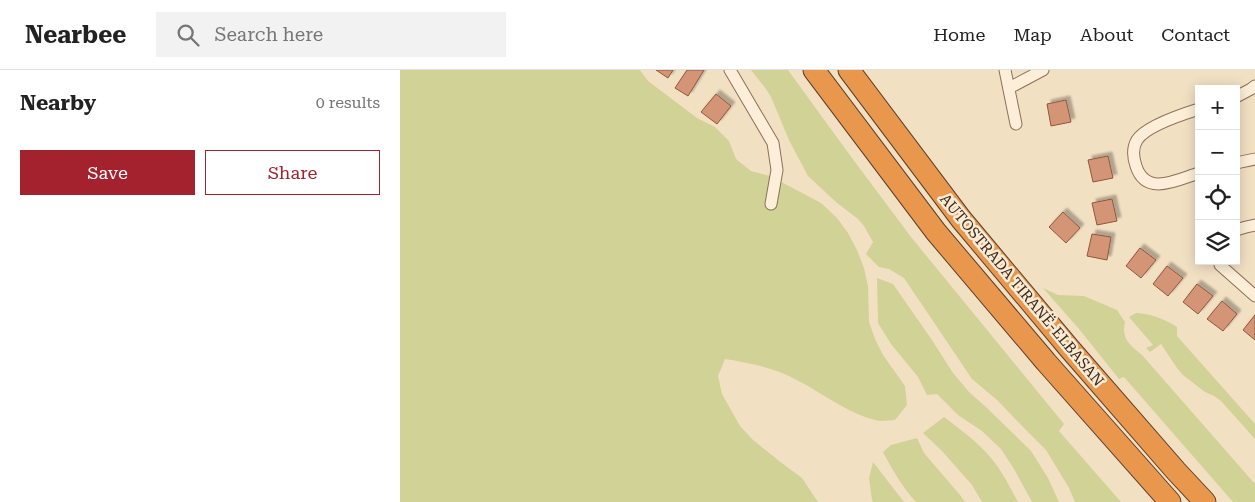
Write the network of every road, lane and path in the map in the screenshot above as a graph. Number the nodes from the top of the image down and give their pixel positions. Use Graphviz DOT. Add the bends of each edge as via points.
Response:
graph roads {
  1 [pos="730,70"];
  2 [pos="814,70"];
  3 [pos="849,70"];
  4 [pos="1005,70"];
  5 [pos="1043,70"];
  6 [pos="1255,86"];
  7 [pos="1008,88"];
  8 [pos="1240,95"];
  9 [pos="1195,110"];
  10 [pos="1016,124"];
  11 [pos="1255,159"];
  12 [pos="1240,163"];
  13 [pos="1195,174"];
  14 [pos="771,204"];
  15 [pos="1255,225"];
  16 [pos="1240,228"];
  17 [pos="1220,265"];
  18 [pos="1255,296"];
  19 [pos="1170,502"];
  20 [pos="1206,502"];
  1 -- 14 [label="street" via="773,142 777,170"];
  2 -- 19 [label="highway, AUTOSTRADA TIRANË-ELBASAN" via="936,232"];
  3 -- 20 [label="highway, AUTOSTRADA TIRANË-ELBASAN" via="961,219 1069,348"];
  4 -- 7 [label="street"];
  5 -- 7 [label="street"];
  6 -- 8 [label="street"];
  7 -- 10 [label="street"];
  9 -- 13 [label="street" via="1149,129 1137,139 1133,156 1137,170 1146,182 1157,185"];
  11 -- 12 [label="street"];
  15 -- 16 [label="street"];
  17 -- 18 [label="street"];
}
